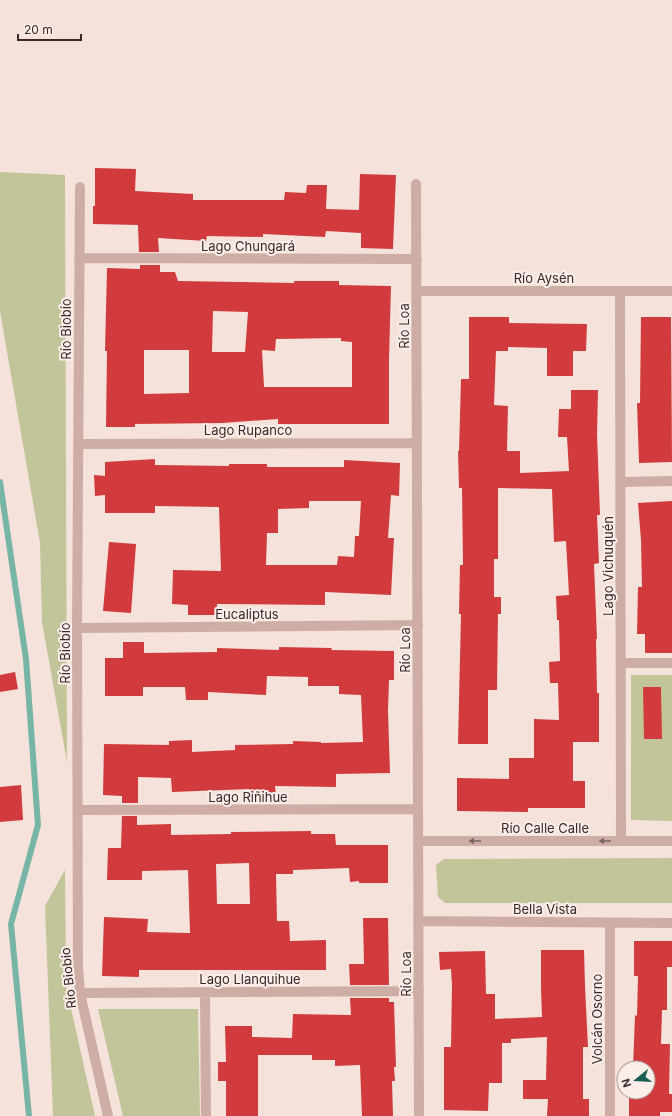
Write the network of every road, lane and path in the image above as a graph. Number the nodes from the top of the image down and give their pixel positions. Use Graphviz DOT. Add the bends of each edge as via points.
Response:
graph roads {
  1 [pos="416,184"];
  2 [pos="80,187"];
  3 [pos="79,258"];
  4 [pos="417,259"];
  5 [pos="417,291"];
  6 [pos="620,291"];
  7 [pos="672,291"];
  8 [pos="417,443"];
  9 [pos="79,444"];
  10 [pos="672,481"];
  11 [pos="620,482"];
  12 [pos="418,625"];
  13 [pos="77,628"];
  14 [pos="621,663"];
  15 [pos="672,663"];
  16 [pos="418,809"];
  17 [pos="78,810"];
  18 [pos="418,841"];
  19 [pos="622,841"];
  20 [pos="672,841"];
  21 [pos="419,921"];
  22 [pos="672,922"];
  23 [pos="610,923"];
  24 [pos="419,991"];
  25 [pos="205,992"];
  26 [pos="80,993"];
  27 [pos="108,1116"];
  28 [pos="206,1116"];
  29 [pos="419,1116"];
  30 [pos="610,1116"];
  1 -- 4 [label="street, Río Loa"];
  2 -- 3 [label="street, Río Biobío"];
  3 -- 4 [label="street, Lago Chungará"];
  3 -- 9 [label="street, Río Biobío"];
  4 -- 5 [label="street, Río Loa"];
  5 -- 6 [label="street, Río Aysén"];
  5 -- 8 [label="street, Río Loa"];
  6 -- 7 [label="street, Río Aysén"];
  6 -- 11 [label="street, Lago Vichuquén"];
  8 -- 9 [label="street, Lago Rupanco"];
  8 -- 12 [label="street, Río Loa"];
  9 -- 13 [label="street, Río Biobío"];
  10 -- 11 [label="street"];
  11 -- 14 [label="street, Lago Vichuquén"];
  12 -- 13 [label="street, Eucaliptus"];
  12 -- 16 [label="street, Río Loa"];
  13 -- 17 [label="street, Río Biobío"];
  14 -- 15 [label="street"];
  14 -- 19 [label="street, Lago Vichuquén"];
  16 -- 17 [label="street, Lago Riñihue"];
  16 -- 18 [label="street, Río Loa"];
  17 -- 26 [label="street, Río Biobío"];
  19 -- 18 [label="street, Río Calle Calle, one-way"];
  18 -- 21 [label="street, Río Loa"];
  19 -- 20 [label="street, Río Calle Calle"];
  21 -- 23 [label="street, Bella Vista"];
  21 -- 24 [label="street, Río Loa"];
  22 -- 23 [label="street, Bella Vista"];
  23 -- 30 [label="street, Volcán Osorno"];
  24 -- 25 [label="street, Lago Llanquihue"];
  24 -- 29 [label="street, Río Loa"];
  25 -- 26 [label="street, Lago Llanquihue"];
  25 -- 28 [label="street"];
  26 -- 27 [label="street, Río Biobío"];
}
